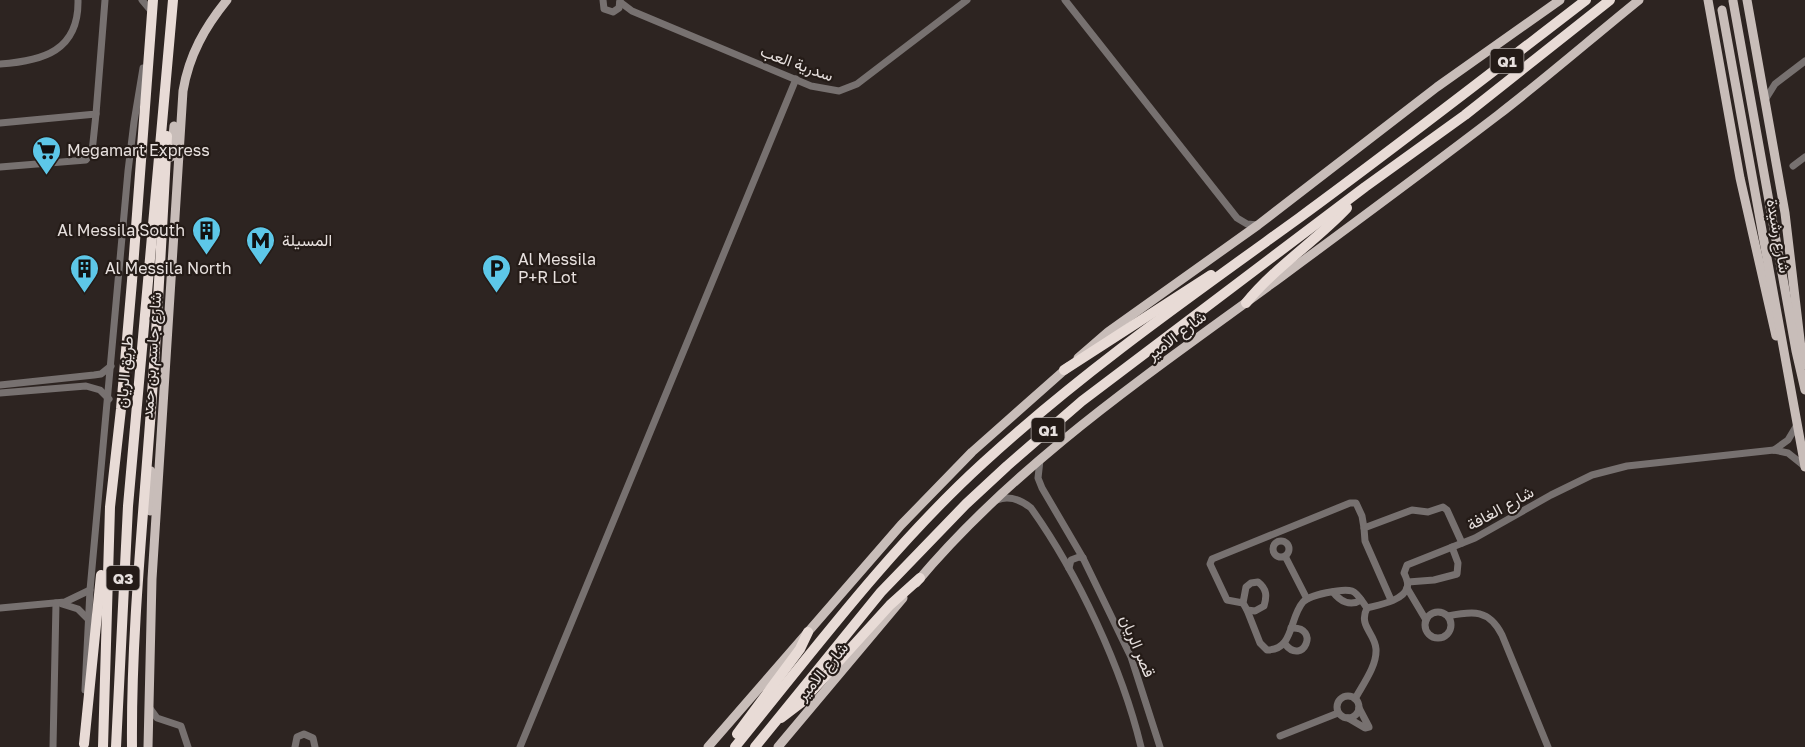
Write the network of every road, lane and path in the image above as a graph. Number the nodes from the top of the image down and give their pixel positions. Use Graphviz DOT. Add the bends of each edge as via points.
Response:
graph roads {
  1 [pos="78,0"];
  2 [pos="105,0"];
  3 [pos="142,0"];
  4 [pos="153,0"];
  5 [pos="173,0"];
  6 [pos="227,0"];
  7 [pos="603,0"];
  8 [pos="967,0"];
  9 [pos="1065,0"];
  10 [pos="1560,0"];
  11 [pos="1586,0"];
  12 [pos="1610,0"];
  13 [pos="1708,0"];
  14 [pos="620,1"];
  15 [pos="1639,1"];
  16 [pos="1733,1"];
  17 [pos="1747,2"];
  18 [pos="616,10"];
  19 [pos="1722,10"];
  20 [pos="632,11"];
  21 [pos="152,12"];
  22 [pos="151,24"];
  23 [pos="1805,61"];
  24 [pos="0,64"];
  25 [pos="1760,75"];
  26 [pos="796,79"];
  27 [pos="1778,81"];
  28 [pos="165,86"];
  29 [pos="1765,100"];
  30 [pos="96,114"];
  31 [pos="0,123"];
  32 [pos="1805,157"];
  33 [pos="1793,166"];
  34 [pos="0,167"];
  35 [pos="1365,187"];
  36 [pos="164,213"];
  37 [pos="1237,218"];
  38 [pos="1258,225"];
  39 [pos="1238,240"];
  40 [pos="1251,253"];
  41 [pos="1245,303"];
  42 [pos="1786,357"];
  43 [pos="111,366"];
  44 [pos="1064,370"];
  45 [pos="1803,380"];
  46 [pos="3,384"];
  47 [pos="1805,390"];
  48 [pos="4,393"];
  49 [pos="109,399"];
  50 [pos="150,421"];
  51 [pos="1797,425"];
  52 [pos="1774,450"];
  53 [pos="1040,460"];
  54 [pos="1805,467"];
  55 [pos="995,501"];
  56 [pos="110,507"];
  57 [pos="1364,528"];
  58 [pos="1462,543"];
  59 [pos="1452,547"];
  60 [pos="1285,556"];
  61 [pos="1083,558"];
  62 [pos="1069,568"];
  63 [pos="920,578"];
  64 [pos="152,579"];
  65 [pos="1408,585"];
  66 [pos="90,590"];
  67 [pos="1333,592"];
  68 [pos="1307,598"];
  69 [pos="1361,600"];
  70 [pos="1391,600"];
  71 [pos="56,603"];
  72 [pos="1243,603"];
  73 [pos="0,608"];
  74 [pos="1367,608"];
  75 [pos="1247,610"];
  76 [pos="1448,616"];
  77 [pos="88,619"];
  78 [pos="1426,620"];
  79 [pos="1291,628"];
  80 [pos="808,632"];
  81 [pos="1285,644"];
  82 [pos="1355,699"];
  83 [pos="149,707"];
  84 [pos="1359,708"];
  85 [pos="1338,713"];
  86 [pos="1348,718"];
  87 [pos="165,721"];
  88 [pos="775,721"];
  89 [pos="149,735"];
  90 [pos="1280,736"];
  91 [pos="84,746"];
  92 [pos="316,746"];
  93 [pos="1142,746"];
  94 [pos="53,747"];
  95 [pos="103,747"];
  96 [pos="116,747"];
  97 [pos="132,747"];
  98 [pos="148,747"];
  99 [pos="188,747"];
  100 [pos="295,747"];
  101 [pos="520,747"];
  102 [pos="708,747"];
  103 [pos="729,747"];
  104 [pos="735,747"];
  105 [pos="755,747"];
  106 [pos="778,747"];
  107 [pos="1160,747"];
  108 [pos="1548,747"];
  1 -- 24 [label="street" via="74,29 56,49 36,60"];
  2 -- 30 [label="street"];
  3 -- 21 [label="street"];
  4 -- 21 [label="highway, طريق الريان / Q3"];
  5 -- 28 [label="highway, طريق الريان / Q3"];
  6 -- 36 [label="main road" via="218,5 198,31 181,68"];
  6 -- 64 [label="main road, شارع جاسم بن حمد" via="197,44 183,91"];
  7 -- 18 [label="street" via="607,11"];
  8 -- 26 [label="street, سدرية العب" via="849,89 830,91"];
  9 -- 37 [label="street"];
  10 -- 38 [label="main road" via="1437,87"];
  11 -- 40 [label="highway, شارع الامير / Q1"];
  12 -- 35 [label="highway, شارع الامير / Q1" via="1465,115"];
  13 -- 42 [label="main road" via="1740,178 1777,339"];
  14 -- 18 [label="street"];
  14 -- 20 [label="street, سدرية العب"];
  15 -- 41 [label="main road, شارع الامير" via="1499,115"];
  16 -- 45 [label="main road, شارع رشيدة"];
  17 -- 25 [label="main road"];
  18 -- 20 [label="street, سدرية العب"];
  19 -- 42 [label="main road, شارع رشيدة"];
  20 -- 26 [label="street, سدرية العب"];
  21 -- 22 [label="highway, طريق الريان / Q3"];
  22 -- 43 [label="street, طريق الريان" via="134,122"];
  22 -- 56 [label="highway, طريق الريان / Q3"];
  23 -- 27 [label="street"];
  25 -- 27 [label="street"];
  25 -- 29 [label="main road"];
  26 -- 101 [label="street"];
  27 -- 29 [label="street"];
  28 -- 36 [label="highway" via="168,116"];
  28 -- 96 [label="highway, طريق الريان / Q3" via="128,506"];
  29 -- 45 [label="main road" via="1793,266"];
  30 -- 31 [label="street"];
  30 -- 34 [label="street" via="92,152 86,160"];
  32 -- 33 [label="street"];
  35 -- 41 [label="highway" via="1330,227 1262,283"];
  35 -- 88 [label="highway, شارع الامير / Q1" via="1082,401 1007,466 881,592"];
  36 -- 50 [label="highway"];
  37 -- 38 [label="street"];
  37 -- 39 [label="street"];
  38 -- 39 [label="main road"];
  39 -- 44 [label="main road" via="1108,332"];
  40 -- 44 [label="highway"];
  40 -- 104 [label="highway, شارع الامير / Q1" via="1041,411 980,465 876,574"];
  41 -- 53 [label="main road, شارع الامير"];
  42 -- 51 [label="main road, شارع رشيدة"];
  43 -- 46 [label="street" via="101,374"];
  43 -- 49 [label="street, طريق الريان"];
  44 -- 80 [label="main road" via="972,452 893,534"];
  45 -- 47 [label="main road, شارع رشيدة"];
  46 -- 48 [label="street"];
  48 -- 49 [label="street" via="86,386 100,390"];
  49 -- 66 [label="street, طريق الريان"];
  50 -- 64 [label="main road"];
  50 -- 97 [label="highway"];
  51 -- 52 [label="street" via="1788,440"];
  51 -- 54 [label="main road, شارع رشيدة"];
  52 -- 54 [label="street" via="1788,453"];
  52 -- 58 [label="street, شارع الغافة" via="1627,466 1592,475"];
  53 -- 55 [label="main road, شارع الامير"];
  53 -- 61 [label="street, قصر الريان" via="1038,478 1042,488"];
  55 -- 62 [label="street, قصر الريان" via="1004,497 1023,501 1031,508"];
  55 -- 63 [label="main road, شارع الامير"];
  56 -- 91 [label="highway"];
  56 -- 95 [label="highway, طريق الريان / Q3"];
  57 -- 58 [label="street" via="1412,510 1428,512 1443,507"];
  57 -- 70 [label="street" via="1365,541"];
  57 -- 72 [label="street" via="1356,503 1350,503 1212,559 1210,564 1225,599"];
  58 -- 59 [label="street, شارع الغافة"];
  59 -- 65 [label="street, شارع الغافة" via="1407,565 1404,573"];
  59 -- 65 [label="street" via="1457,573"];
  60 -- 68 [label="street"];
  61 -- 62 [label="street" via="1071,560"];
  61 -- 107 [label="street, قصر الريان" via="1131,657"];
  62 -- 93 [label="street, قصر الريان" via="1108,652"];
  63 -- 88 [label="highway" via="890,605 802,702"];
  63 -- 106 [label="main road, شارع الامير"];
  64 -- 83 [label="main road"];
  65 -- 70 [label="street, شارع الغافة" via="1403,594"];
  65 -- 78 [label="street"];
  66 -- 71 [label="street" via="73,600"];
  66 -- 77 [label="street, طريق الريان"];
  67 -- 68 [label="street"];
  67 -- 69 [label="street" via="1354,591"];
  67 -- 69 [label="street" via="1346,602"];
  68 -- 79 [label="street"];
  69 -- 74 [label="street"];
  70 -- 74 [label="street, شارع الغافة"];
  71 -- 73 [label="street"];
  71 -- 77 [label="street" via="71,605"];
  71 -- 94 [label="street"];
  72 -- 75 [label="street"];
  72 -- 75 [label="street" via="1246,587 1258,582 1263,586 1267,597 1264,606"];
  74 -- 82 [label="street" via="1364,625 1376,651"];
  75 -- 81 [label="street" via="1257,637 1267,650"];
  76 -- 78 [label="street" via="1434,612"];
  76 -- 78 [label="street" via="1451,630 1443,638 1429,634"];
  76 -- 108 [label="street" via="1475,612 1495,624"];
  77 -- 91 [label="street, طريق الريان"];
  79 -- 81 [label="street"];
  79 -- 81 [label="street" via="1304,631 1306,644 1295,651"];
  80 -- 102 [label="main road"];
  80 -- 103 [label="highway" via="800,649"];
  82 -- 84 [label="street"];
  82 -- 85 [label="street" via="1341,699"];
  83 -- 87 [label="street" via="153,715"];
  83 -- 89 [label="main road"];
  84 -- 86 [label="street" via="1357,714"];
  84 -- 86 [label="street" via="1368,728"];
  85 -- 86 [label="street"];
  85 -- 90 [label="street"];
  87 -- 89 [label="street"];
  87 -- 99 [label="street" via="181,726"];
  88 -- 105 [label="highway, شارع الامير / Q1"];
  89 -- 98 [label="main road"];
  92 -- 100 [label="street" via="311,736 304,734 297,737"];
}
